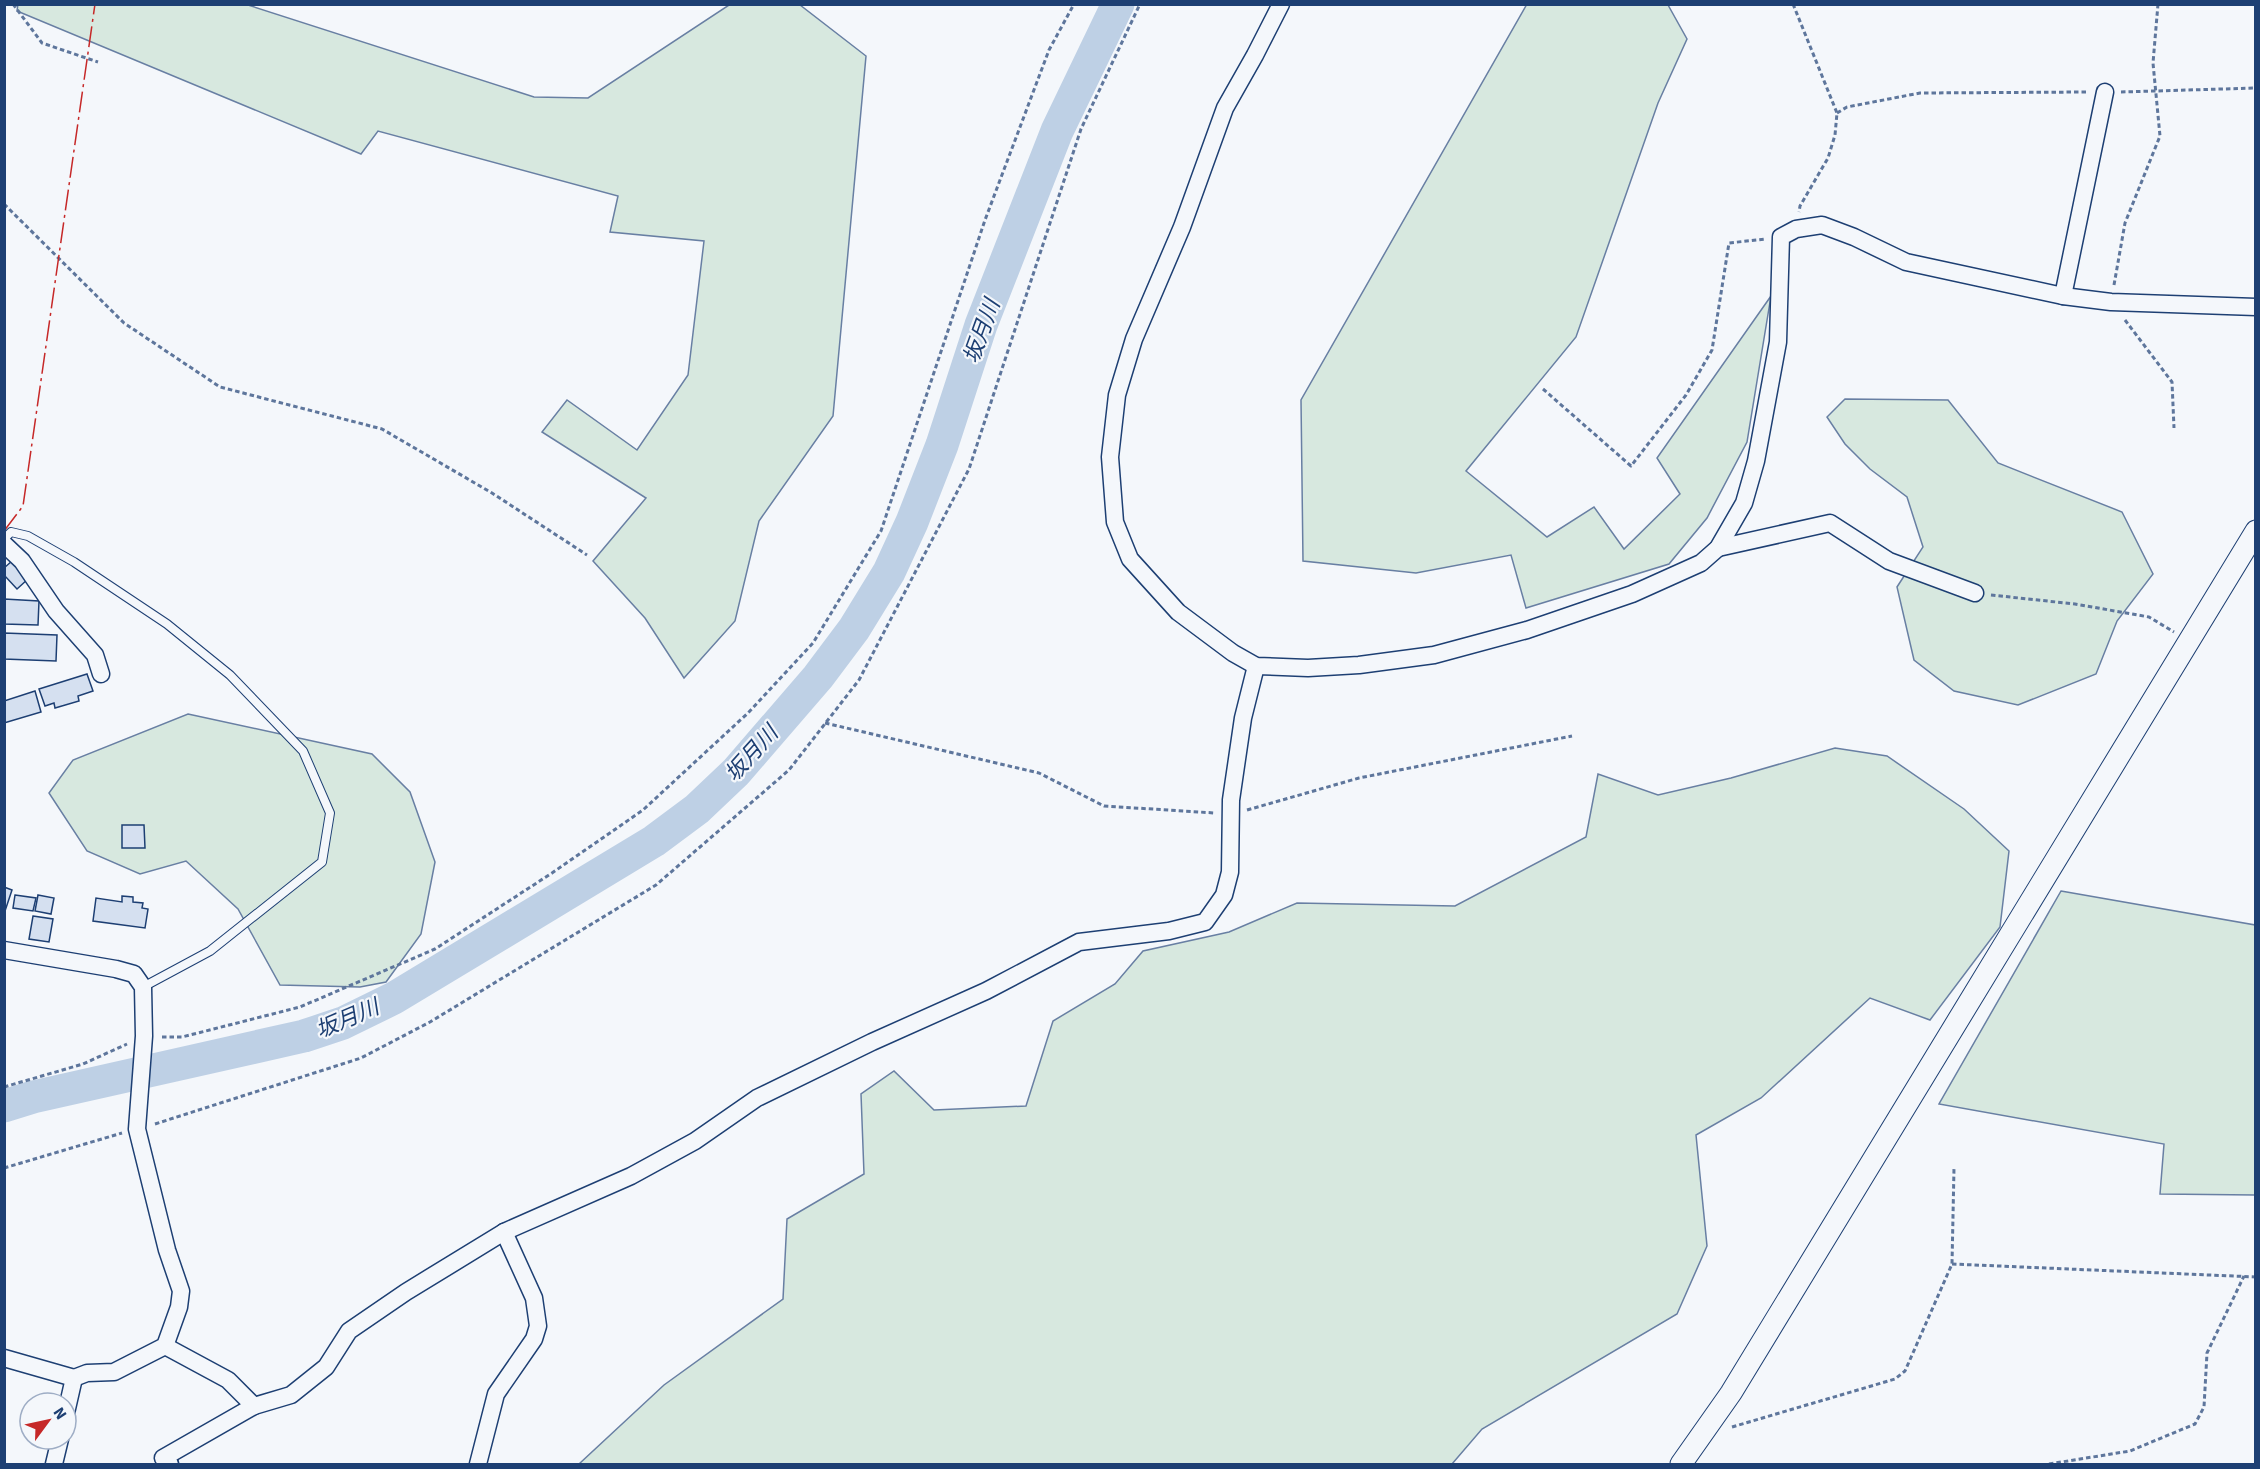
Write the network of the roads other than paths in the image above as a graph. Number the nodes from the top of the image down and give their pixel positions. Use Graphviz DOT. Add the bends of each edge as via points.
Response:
graph roads {
  1 [pos="1281,4"];
  2 [pos="2105,92"];
  3 [pos="2063,296"];
  4 [pos="2256,307"];
  5 [pos="2256,531"];
  6 [pos="4,538"];
  7 [pos="4,544"];
  8 [pos="1718,548"];
  9 [pos="1975,593"];
  10 [pos="1256,666"];
  11 [pos="101,674"];
  12 [pos="4,950"];
  13 [pos="143,987"];
  14 [pos="504,1232"];
  15 [pos="165,1346"];
  16 [pos="4,1358"];
  17 [pos="74,1378"];
  18 [pos="71,1391"];
  19 [pos="254,1406"];
  20 [pos="170,1464"];
  21 [pos="478,1464"];
  22 [pos="1681,1464"];
  1 -- 10 [label="street" via="1225,108 1182,227 1134,339 1117,395 1110,457 1115,522 1130,559 1178,612"];
  2 -- 3 [label="street"];
  3 -- 4 [label="street" via="2111,302"];
  3 -- 8 [label="street" via="1906,262 1822,225 1789,233 1778,342 1756,461 1743,503"];
  5 -- 22 [label="street" via="1731,1393"];
  6 -- 13 [label="lane" via="11,532 28,536 74,562 167,624 230,675 303,751 330,813 322,862 210,951"];
  7 -- 11 [label="street" via="22,561 56,611 95,655"];
  8 -- 9 [label="street" via="1830,523 1888,561"];
  8 -- 10 [label="street" via="1701,563 1632,594 1527,630 1434,655 1349,666"];
  10 -- 14 [label="street" via="1243,718 1231,814 1230,872 1224,895 1204,922 1170,931 1079,942 986,991 757,1098 695,1141 631,1176"];
  12 -- 13 [label="street" via="116,969 134,974"];
  13 -- 15 [label="street" via="144,1036 137,1129 181,1291"];
  14 -- 19 [label="street" via="349,1331 326,1367 291,1395"];
  14 -- 21 [label="street" via="534,1298 538,1326 534,1339 496,1395"];
  15 -- 17 [label="street" via="114,1372 87,1373"];
  15 -- 19 [label="street" via="228,1380"];
  16 -- 17 [label="street"];
  17 -- 18 [label="street"];
  19 -- 20 [label="street" via="163,1458"];
}
